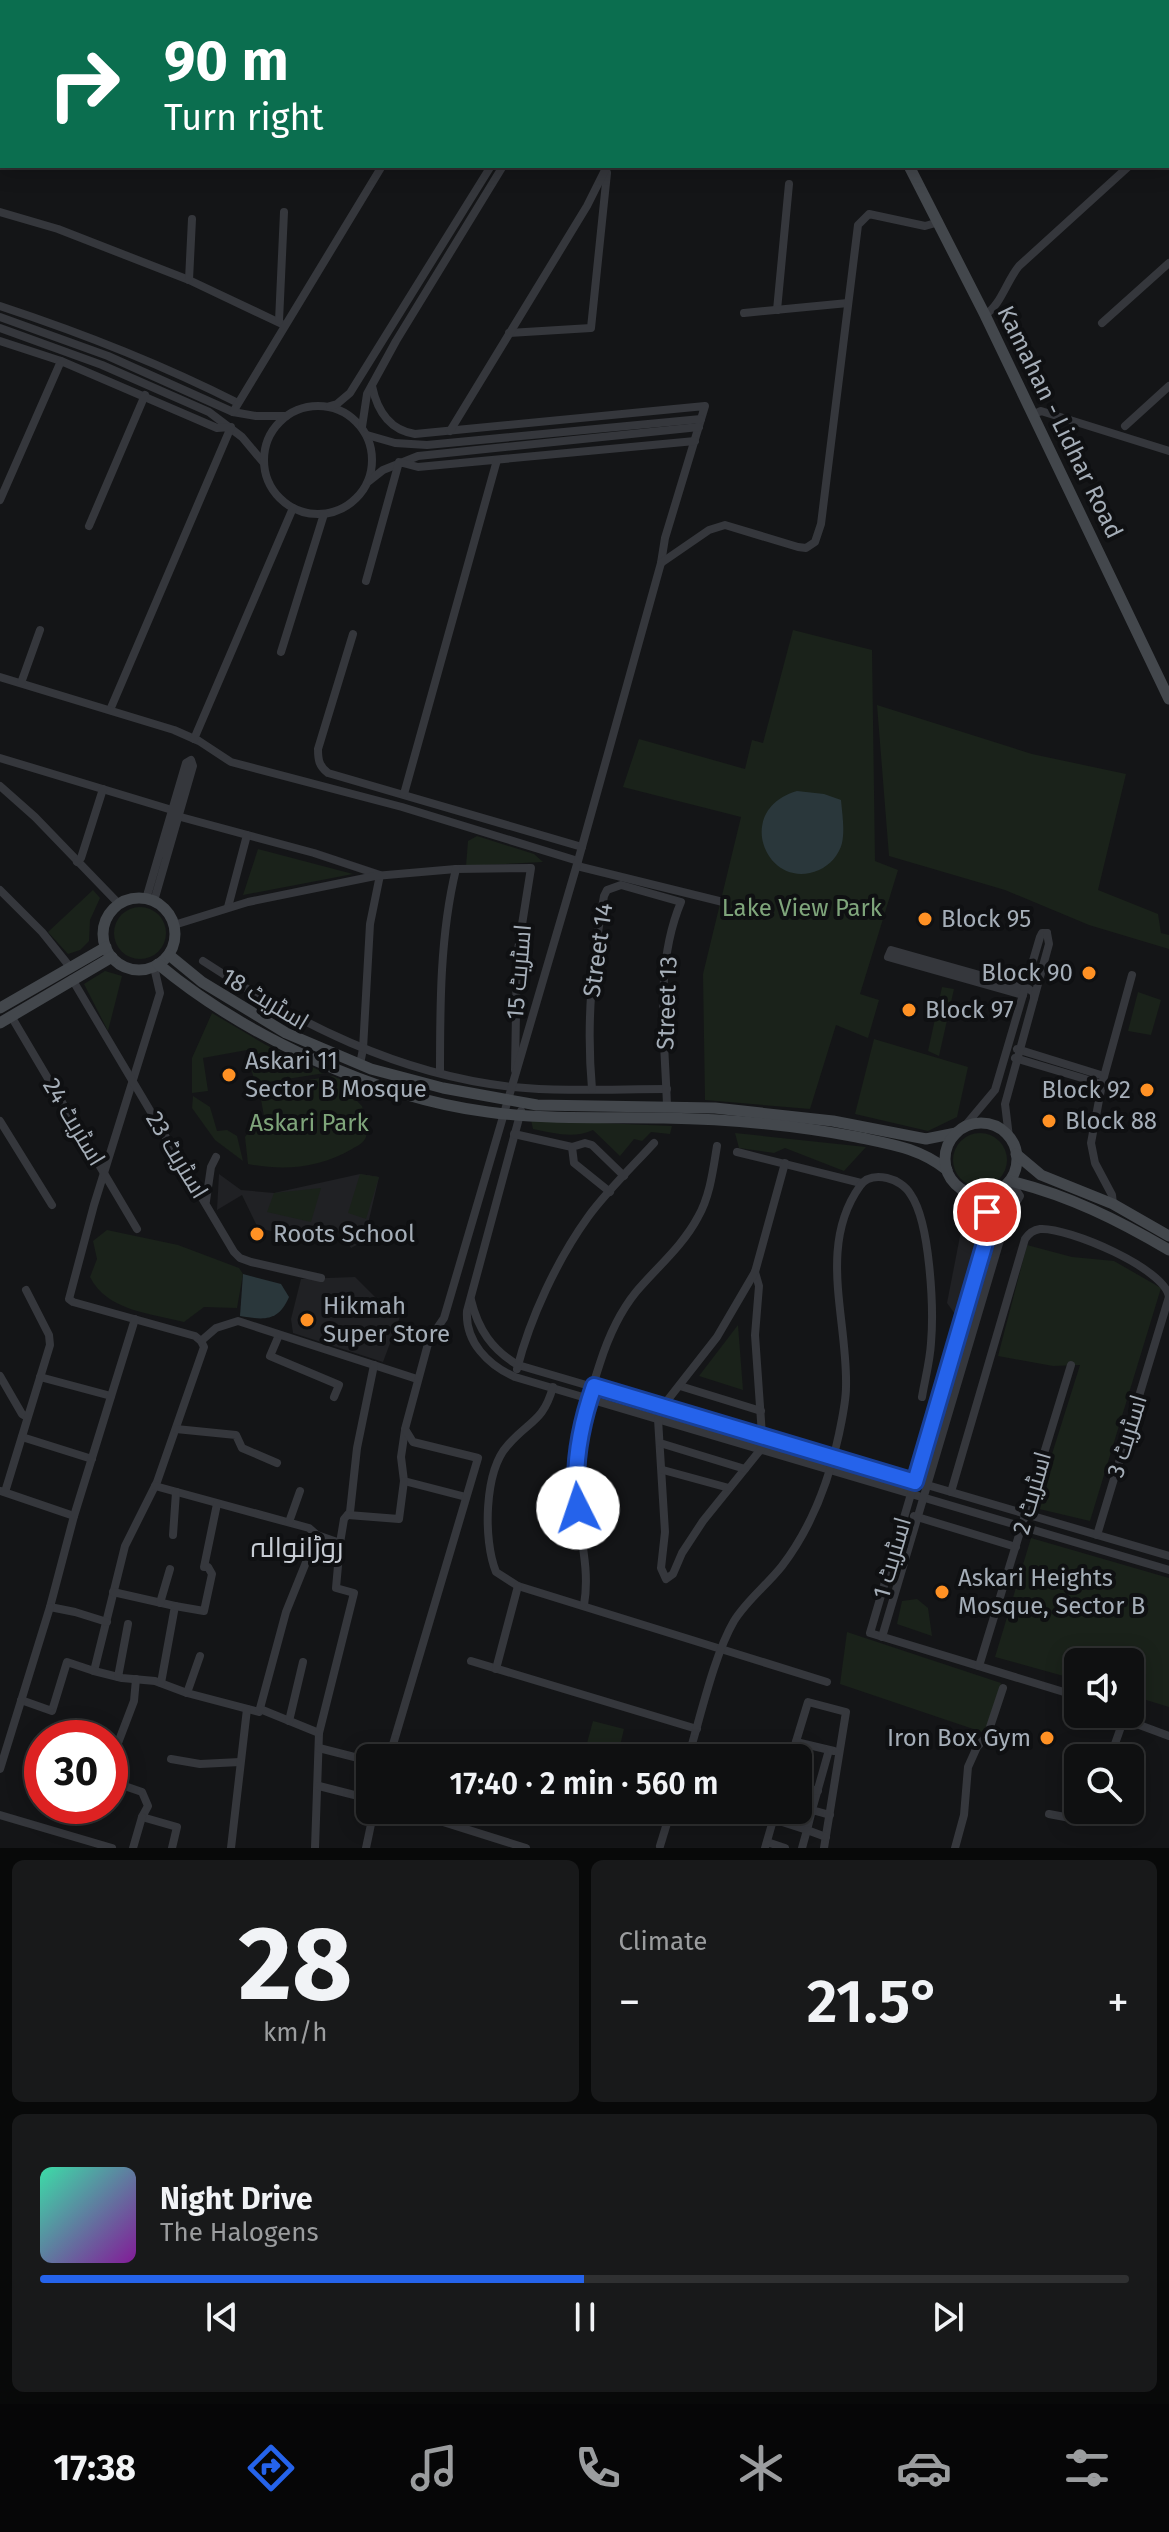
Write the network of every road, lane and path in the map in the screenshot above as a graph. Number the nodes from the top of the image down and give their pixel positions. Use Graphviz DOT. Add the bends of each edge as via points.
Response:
graph roads {
  1 [pos="381,168"];
  2 [pos="490,168"];
  3 [pos="502,168"];
  4 [pos="606,168"];
  5 [pos="607,168"];
  6 [pos="910,168"];
  7 [pos="1127,168"];
  8 [pos="789,184"];
  9 [pos="0,212"];
  10 [pos="284,212"];
  11 [pos="192,219"];
  12 [pos="939,222"];
  13 [pos="1169,263"];
  14 [pos="189,280"];
  15 [pos="848,303"];
  16 [pos="0,306"];
  17 [pos="777,310"];
  18 [pos="744,313"];
  19 [pos="985,315"];
  20 [pos="0,317"];
  21 [pos="281,323"];
  22 [pos="1102,323"];
  23 [pos="0,328"];
  24 [pos="509,333"];
  25 [pos="0,341"];
  26 [pos="61,361"];
  27 [pos="372,386"];
  28 [pos="1169,386"];
  29 [pos="1160,394"];
  30 [pos="145,395"];
  31 [pos="1169,400"];
  32 [pos="238,403"];
  33 [pos="329,407"];
  34 [pos="233,412"];
  35 [pos="1032,415"];
  36 [pos="286,416"];
  37 [pos="700,423"];
  38 [pos="1125,426"];
  39 [pos="231,427"];
  40 [pos="364,431"];
  41 [pos="450,431"];
  42 [pos="695,441"];
  43 [pos="1169,451"];
  44 [pos="497,460"];
  45 [pos="399,462"];
  46 [pos="264,463"];
  47 [pos="368,481"];
  48 [pos="0,500"];
  49 [pos="293,508"];
  50 [pos="324,514"];
  51 [pos="89,526"];
  52 [pos="661,563"];
  53 [pos="366,581"];
  54 [pos="40,630"];
  55 [pos="353,634"];
  56 [pos="281,652"];
  57 [pos="0,677"];
  58 [pos="21,683"];
  59 [pos="1169,699"];
  60 [pos="110,710"];
  61 [pos="194,739"];
  62 [pos="0,758"];
  63 [pos="0,786"];
  64 [pos="103,789"];
  65 [pos="404,794"];
  66 [pos="174,813"];
  67 [pos="247,835"];
  68 [pos="582,847"];
  69 [pos="77,862"];
  70 [pos="578,863"];
  71 [pos="456,869"];
  72 [pos="380,875"];
  73 [pos="0,890"];
  74 [pos="150,900"];
  75 [pos="681,902"];
  76 [pos="723,902"];
  77 [pos="119,904"];
  78 [pos="228,907"];
  79 [pos="174,925"];
  80 [pos="109,952"];
  81 [pos="169,955"];
  82 [pos="203,961"];
  83 [pos="156,966"];
  84 [pos="952,972"];
  85 [pos="71,973"];
  86 [pos="1132,975"];
  87 [pos="1025,992"];
  88 [pos="1034,998"];
  89 [pos="4,1006"];
  90 [pos="0,1023"];
  91 [pos="363,1049"];
  92 [pos="1008,1050"];
  93 [pos="1018,1054"];
  94 [pos="360,1064"];
  95 [pos="440,1072"];
  96 [pos="132,1079"];
  97 [pos="1103,1080"];
  98 [pos="514,1082"];
  99 [pos="592,1089"];
  100 [pos="667,1089"];
  101 [pos="508,1101"];
  102 [pos="523,1103"];
  103 [pos="667,1106"];
  104 [pos="504,1114"];
  105 [pos="520,1116"];
  106 [pos="0,1121"];
  107 [pos="960,1130"];
  108 [pos="514,1134"];
  109 [pos="1009,1137"];
  110 [pos="654,1143"];
  111 [pos="717,1146"];
  112 [pos="572,1147"];
  113 [pos="737,1152"];
  114 [pos="1016,1154"];
  115 [pos="216,1157"];
  116 [pos="785,1163"];
  117 [pos="947,1170"];
  118 [pos="104,1173"];
  119 [pos="624,1176"];
  120 [pos="1010,1181"];
  121 [pos="861,1183"];
  122 [pos="610,1192"];
  123 [pos="980,1195"];
  124 [pos="206,1202"];
  125 [pos="1113,1204"];
  126 [pos="52,1205"];
  127 [pos="137,1229"];
  128 [pos="1169,1236"];
  129 [pos="1169,1250"];
  130 [pos="755,1272"];
  131 [pos="321,1278"];
  132 [pos="26,1290"];
  133 [pos="1168,1291"];
  134 [pos="471,1299"];
  135 [pos="135,1319"];
  136 [pos="279,1335"];
  137 [pos="201,1341"];
  138 [pos="374,1365"];
  139 [pos="518,1365"];
  140 [pos="1071,1365"];
  141 [pos="0,1376"];
  142 [pos="40,1377"];
  143 [pos="515,1377"];
  144 [pos="417,1379"];
  145 [pos="594,1386"];
  146 [pos="680,1386"];
  147 [pos="553,1387"];
  148 [pos="111,1396"];
  149 [pos="334,1397"];
  150 [pos="922,1397"];
  151 [pos="590,1398"];
  152 [pos="663,1406"];
  153 [pos="761,1411"];
  154 [pos="27,1417"];
  155 [pos="658,1419"];
  156 [pos="176,1429"];
  157 [pos="405,1429"];
  158 [pos="762,1435"];
  159 [pos="22,1437"];
  160 [pos="660,1443"];
  161 [pos="761,1449"];
  162 [pos="833,1458"];
  163 [pos="92,1459"];
  164 [pos="277,1463"];
  165 [pos="745,1469"];
  166 [pos="828,1469"];
  167 [pos="663,1470"];
  168 [pos="404,1481"];
  169 [pos="915,1482"];
  170 [pos="925,1485"];
  171 [pos="155,1486"];
  172 [pos="729,1488"];
  173 [pos="2,1491"];
  174 [pos="300,1491"];
  175 [pos="176,1492"];
  176 [pos="951,1492"];
  177 [pos="911,1494"];
  178 [pos="466,1497"];
  179 [pos="922,1497"];
  180 [pos="217,1504"];
  181 [pos="1024,1513"];
  182 [pos="905,1514"];
  183 [pos="348,1515"];
  184 [pos="74,1516"];
  185 [pos="916,1517"];
  186 [pos="289,1522"];
  187 [pos="1020,1526"];
  188 [pos="173,1535"];
  189 [pos="317,1535"];
  190 [pos="1097,1535"];
  191 [pos="340,1543"];
  192 [pos="1016,1547"];
  193 [pos="1169,1556"];
  194 [pos="170,1569"];
  195 [pos="1169,1570"];
  196 [pos="518,1586"];
  197 [pos="113,1592"];
  198 [pos="160,1603"];
  199 [pos="584,1605"];
  200 [pos="175,1606"];
  201 [pos="50,1607"];
  202 [pos="107,1622"];
  203 [pos="128,1624"];
  204 [pos="882,1637"];
  205 [pos="722,1649"];
  206 [pos="200,1656"];
  207 [pos="471,1661"];
  208 [pos="303,1662"];
  209 [pos="979,1666"];
  210 [pos="496,1669"];
  211 [pos="94,1671"];
  212 [pos="118,1677"];
  213 [pos="136,1679"];
  214 [pos="827,1682"];
  215 [pos="161,1683"];
  216 [pos="1003,1688"];
  217 [pos="1064,1692"];
  218 [pos="187,1693"];
  219 [pos="21,1700"];
  220 [pos="247,1709"];
  221 [pos="260,1709"];
  222 [pos="127,1720"];
  223 [pos="289,1721"];
  224 [pos="697,1729"];
  225 [pos="319,1733"];
  226 [pos="1169,1736"];
  227 [pos="796,1742"];
  228 [pos="393,1744"];
  229 [pos="692,1744"];
  230 [pos="1115,1744"];
  231 [pos="319,1748"];
  232 [pos="829,1750"];
  233 [pos="840,1753"];
  234 [pos="356,1757"];
  235 [pos="171,1759"];
  236 [pos="240,1762"];
  237 [pos="0,1769"];
  238 [pos="319,1786"];
  239 [pos="128,1787"];
  240 [pos="812,1789"];
  241 [pos="818,1791"];
  242 [pos="356,1795"];
  243 [pos="812,1810"];
  244 [pos="1049,1814"];
  245 [pos="0,1815"];
  246 [pos="830,1815"];
  247 [pos="142,1817"];
  248 [pos="1064,1817"];
  249 [pos="371,1824"];
  250 [pos="450,1824"];
  251 [pos="667,1824"];
  252 [pos="772,1824"];
  253 [pos="795,1824"];
  254 [pos="808,1824"];
  255 [pos="807,1830"];
  256 [pos="826,1837"];
  257 [pos="766,1845"];
  258 [pos="660,1846"];
  259 [pos="112,1848"];
  260 [pos="133,1848"];
  261 [pos="172,1848"];
  262 [pos="231,1848"];
  263 [pos="315,1848"];
  264 [pos="366,1848"];
  265 [pos="526,1848"];
  266 [pos="785,1848"];
  267 [pos="802,1848"];
  268 [pos="824,1848"];
  269 [pos="955,1848"];
  1 -- 21 [label="street"];
  2 -- 33 [label="street" via="350,393"];
  3 -- 27 [label="street"];
  4 -- 24 [label="street"];
  5 -- 24 [label="street" via="591,328"];
  6 -- 12 [label="street, Kamahan - Lidhar Road"];
  7 -- 19 [label="street" via="1019,266"];
  8 -- 17 [label="street"];
  9 -- 14 [label="street"];
  10 -- 21 [label="street"];
  11 -- 14 [label="street"];
  12 -- 15 [label="street" via="929,226 864,216 858,225"];
  12 -- 19 [label="street, Kamahan - Lidhar Road"];
  13 -- 22 [label="street"];
  14 -- 21 [label="street"];
  15 -- 17 [label="street"];
  15 -- 52 [label="street" via="815,542 798,547 725,525"];
  16 -- 32 [label="street" via="150,361"];
  17 -- 18 [label="street"];
  19 -- 35 [label="street, Kamahan - Lidhar Road"];
  20 -- 34 [label="street" via="108,356"];
  21 -- 32 [label="street"];
  23 -- 39 [label="street" via="147,384"];
  24 -- 41 [label="street"];
  25 -- 26 [label="street"];
  26 -- 30 [label="street"];
  26 -- 48 [label="street"];
  27 -- 40 [label="street" via="364,405"];
  27 -- 41 [label="street" via="380,411 404,433"];
  28 -- 29 [label="street"];
  29 -- 31 [label="street"];
  29 -- 38 [label="street"];
  30 -- 39 [label="street" via="217,428"];
  30 -- 51 [label="street"];
  32 -- 34 [label="street"];
  33 -- 36 [label="street" via="314,405"];
  33 -- 40 [label="street"];
  34 -- 36 [label="street"];
  35 -- 43 [label="street" via="1041,411"];
  35 -- 59 [label="street, Kamahan - Lidhar Road"];
  36 -- 46 [label="street" via="272,432"];
  37 -- 40 [label="street" via="427,445 395,443"];
  37 -- 41 [label="street" via="705,406"];
  37 -- 42 [label="street"];
  37 -- 45 [label="street"];
  39 -- 46 [label="street"];
  39 -- 60 [label="street"];
  40 -- 47 [label="street" via="372,450"];
  42 -- 44 [label="street"];
  42 -- 52 [label="street"];
  44 -- 45 [label="street" via="418,467"];
  44 -- 65 [label="street"];
  45 -- 47 [label="street"];
  45 -- 53 [label="street"];
  46 -- 49 [label="street" via="272,489"];
  47 -- 50 [label="street" via="346,507"];
  49 -- 50 [label="street"];
  49 -- 61 [label="street"];
  50 -- 56 [label="street"];
  52 -- 68 [label="street"];
  54 -- 58 [label="street"];
  55 -- 65 [label="street" via="318,749 319,762 328,773"];
  57 -- 58 [label="street"];
  58 -- 60 [label="street"];
  60 -- 61 [label="street"];
  61 -- 70 [label="street" via="231,762 402,807"];
  62 -- 64 [label="street"];
  63 -- 69 [label="street"];
  64 -- 66 [label="street"];
  64 -- 69 [label="street"];
  65 -- 68 [label="street"];
  66 -- 66 [label="street" via="186,763 191,760 193,766"];
  66 -- 67 [label="street"];
  66 -- 74 [label="street"];
  67 -- 72 [label="street"];
  67 -- 78 [label="street"];
  68 -- 70 [label="street"];
  69 -- 77 [label="street"];
  70 -- 76 [label="street"];
  70 -- 98 [label="street"];
  71 -- 72 [label="street"];
  71 -- 95 [label="street" via="442,969"];
  71 -- 98 [label="street, اسٹریٹ 15" via="531,868 517,956"];
  72 -- 78 [label="street"];
  72 -- 91 [label="street" via="370,924"];
  73 -- 85 [label="street, اسٹریٹ 23" via="42,932"];
  74 -- 77 [label="street"];
  74 -- 79 [label="street" via="167,911"];
  75 -- 99 [label="street, Street 14" via="621,885 604,896 593,956 588,1039"];
  75 -- 100 [label="street, Street 13" via="664,983"];
  77 -- 80 [label="street" via="104,928"];
  78 -- 79 [label="street"];
  79 -- 81 [label="street"];
  80 -- 83 [label="street" via="131,969"];
  80 -- 85 [label="street"];
  81 -- 83 [label="street"];
  81 -- 94 [label="street" via="202,982 286,1033"];
  82 -- 91 [label="street, اسٹریٹ 18" via="282,1011"];
  83 -- 96 [label="street" via="160,993"];
  83 -- 104 [label="street" via="270,1039 316,1060 420,1098"];
  84 -- 84 [label="street" via="888,957 891,950"];
  84 -- 87 [label="street"];
  85 -- 89 [label="street"];
  85 -- 96 [label="street, اسٹریٹ 23"];
  86 -- 97 [label="street"];
  87 -- 88 [label="street" via="1034,993"];
  87 -- 88 [label="street" via="1040,937 1047,933 1049,944"];
  87 -- 92 [label="street"];
  88 -- 93 [label="street"];
  89 -- 90 [label="street"];
  89 -- 118 [label="street, اسٹریٹ 24"];
  91 -- 94 [label="street"];
  91 -- 95 [label="street, اسٹریٹ 18"];
  92 -- 93 [label="street"];
  92 -- 107 [label="street" via="995,1090"];
  93 -- 97 [label="street"];
  93 -- 109 [label="street" via="1005,1108"];
  94 -- 101 [label="street"];
  95 -- 98 [label="street, اسٹریٹ 18"];
  96 -- 118 [label="street"];
  96 -- 124 [label="street, اسٹریٹ 23"];
  97 -- 125 [label="street" via="1091,1143"];
  98 -- 99 [label="street, اسٹریٹ 18"];
  98 -- 101 [label="street"];
  99 -- 100 [label="street, اسٹریٹ 18"];
  100 -- 103 [label="street, Street 13"];
  101 -- 102 [label="street"];
  101 -- 104 [label="street"];
  102 -- 103 [label="street"];
  102 -- 105 [label="street"];
  103 -- 107 [label="street" via="833,1121 926,1139"];
  104 -- 105 [label="street"];
  104 -- 144 [label="street" via="444,1318 429,1340"];
  105 -- 108 [label="street"];
  105 -- 117 [label="street" via="783,1126 902,1146 922,1152"];
  106 -- 126 [label="street"];
  107 -- 109 [label="street" via="988,1124"];
  107 -- 117 [label="street" via="946,1150"];
  108 -- 112 [label="street"];
  108 -- 134 [label="street"];
  109 -- 114 [label="street"];
  110 -- 119 [label="street"];
  111 -- 145 [label="street" via="699,1215 681,1245 617,1320"];
  112 -- 119 [label="street" via="592,1145"];
  112 -- 122 [label="street" via="574,1163"];
  113 -- 116 [label="street"];
  114 -- 120 [label="street"];
  114 -- 125 [label="street" via="1041,1175"];
  115 -- 124 [label="street"];
  116 -- 121 [label="street"];
  116 -- 130 [label="street"];
  117 -- 123 [label="street" via="963,1191"];
  118 -- 127 [label="street, اسٹریٹ 24"];
  118 -- 135 [label="street" via="69,1299"];
  119 -- 122 [label="street"];
  120 -- 123 [label="street" via="997,1192"];
  120 -- 129 [label="street" via="1072,1199"];
  120 -- 170 [label="street, اسٹریٹ 1" via="1020,1196 1006,1220"];
  121 -- 150 [label="street" via="892,1179 912,1195 917,1209 932,1307"];
  121 -- 162 [label="street" via="841,1231 837,1262 846,1387"];
  122 -- 139 [label="street" via="569,1245"];
  123 -- 169 [label="street, اسٹریٹ 1" via="989,1229"];
  124 -- 131 [label="street, اسٹریٹ 23" via="240,1258"];
  125 -- 128 [label="street"];
  130 -- 146 [label="street"];
  130 -- 153 [label="street"];
  132 -- 142 [label="street" via="49,1335"];
  133 -- 176 [label="street" via="1161,1280 1102,1245 1044,1229 1029,1234"];
  133 -- 190 [label="street, اسٹریٹ 3"];
  134 -- 139 [label="street" via="485,1335 502,1356"];
  134 -- 143 [label="street" via="466,1322 474,1342 491,1363"];
  135 -- 137 [label="street"];
  135 -- 148 [label="street"];
  136 -- 137 [label="street" via="238,1321 216,1328"];
  136 -- 138 [label="street"];
  136 -- 149 [label="street" via="270,1356 339,1385"];
  137 -- 156 [label="street" via="204,1347"];
  138 -- 144 [label="street"];
  138 -- 183 [label="street"];
  139 -- 143 [label="street"];
  139 -- 145 [label="street"];
  140 -- 181 [label="street, اسٹریٹ 2"];
  141 -- 154 [label="street"];
  142 -- 148 [label="street"];
  142 -- 154 [label="street"];
  143 -- 147 [label="street"];
  144 -- 157 [label="street"];
  145 -- 151 [label="street"];
  145 -- 152 [label="street"];
  146 -- 152 [label="street"];
  146 -- 153 [label="street"];
  147 -- 151 [label="street"];
  147 -- 196 [label="street" via="542,1415 498,1458 491,1493 491,1559 496,1572"];
  148 -- 163 [label="street"];
  151 -- 155 [label="street"];
  151 -- 199 [label="street" via="575,1467 587,1582"];
  152 -- 158 [label="street"];
  153 -- 158 [label="street"];
  154 -- 159 [label="street"];
  155 -- 160 [label="street"];
  155 -- 161 [label="street"];
  156 -- 164 [label="street" via="236,1435 242,1448"];
  156 -- 171 [label="street"];
  157 -- 168 [label="street"];
  157 -- 178 [label="street" via="413,1442 478,1458"];
  158 -- 162 [label="street"];
  159 -- 163 [label="street"];
  159 -- 173 [label="street"];
  160 -- 165 [label="street"];
  160 -- 167 [label="street"];
  161 -- 165 [label="street"];
  161 -- 166 [label="street"];
  162 -- 166 [label="street"];
  162 -- 169 [label="street"];
  163 -- 184 [label="street"];
  165 -- 172 [label="street"];
  166 -- 177 [label="street"];
  166 -- 205 [label="street" via="803,1535 745,1605"];
  167 -- 172 [label="street"];
  167 -- 172 [label="street" via="661,1568 666,1579"];
  168 -- 178 [label="street"];
  168 -- 183 [label="street" via="399,1519"];
  169 -- 170 [label="street"];
  169 -- 177 [label="street, اسٹریٹ 1"];
  170 -- 176 [label="street"];
  170 -- 179 [label="street, اسٹریٹ 1"];
  171 -- 175 [label="street"];
  171 -- 197 [label="street" via="125,1546"];
  173 -- 184 [label="street"];
  174 -- 186 [label="street"];
  175 -- 180 [label="street"];
  175 -- 188 [label="street"];
  176 -- 181 [label="street"];
  177 -- 179 [label="street"];
  177 -- 182 [label="street, اسٹریٹ 1"];
  178 -- 228 [label="street"];
  179 -- 185 [label="street, اسٹریٹ 1"];
  179 -- 187 [label="street"];
  180 -- 186 [label="street"];
  180 -- 200 [label="street" via="204,1567 212,1574 204,1611"];
  181 -- 187 [label="street, اسٹریٹ 2"];
  181 -- 190 [label="street"];
  182 -- 185 [label="street"];
  182 -- 204 [label="street, اسٹریٹ 1" via="870,1633"];
  183 -- 191 [label="street"];
  184 -- 201 [label="street"];
  185 -- 192 [label="street"];
  185 -- 204 [label="street, اسٹریٹ 1"];
  186 -- 189 [label="street"];
  187 -- 192 [label="street, اسٹریٹ 2"];
  187 -- 195 [label="street"];
  189 -- 191 [label="street"];
  189 -- 221 [label="street" via="286,1612"];
  190 -- 193 [label="street"];
  191 -- 225 [label="street" via="336,1588 354,1593"];
  192 -- 209 [label="street, اسٹریٹ 2"];
  194 -- 198 [label="street"];
  196 -- 199 [label="street"];
  196 -- 210 [label="street"];
  197 -- 198 [label="street"];
  197 -- 202 [label="street"];
  198 -- 200 [label="street"];
  199 -- 205 [label="street"];
  200 -- 215 [label="street"];
  201 -- 202 [label="street"];
  201 -- 219 [label="street"];
  202 -- 211 [label="street"];
  203 -- 212 [label="street"];
  204 -- 209 [label="street, اسٹریٹ 1"];
  205 -- 214 [label="street"];
  205 -- 224 [label="street"];
  206 -- 218 [label="street"];
  207 -- 210 [label="street"];
  208 -- 223 [label="street"];
  209 -- 217 [label="street, اسٹریٹ 1"];
  210 -- 224 [label="street"];
  211 -- 212 [label="street"];
  211 -- 219 [label="street" via="67,1662 52,1711"];
  212 -- 213 [label="street"];
  213 -- 215 [label="street"];
  213 -- 222 [label="street"];
  215 -- 218 [label="street"];
  216 -- 269 [label="street" via="987,1736 968,1767"];
  218 -- 220 [label="street"];
  219 -- 237 [label="street"];
  220 -- 221 [label="street"];
  220 -- 236 [label="street"];
  221 -- 223 [label="street"];
  223 -- 225 [label="street"];
  224 -- 229 [label="street"];
  225 -- 231 [label="street"];
  226 -- 230 [label="street" via="1122,1724"];
  227 -- 232 [label="street"];
  227 -- 233 [label="street" via="808,1702 846,1712"];
  231 -- 234 [label="street"];
  231 -- 238 [label="street"];
  232 -- 233 [label="street"];
  232 -- 241 [label="street"];
  233 -- 246 [label="street"];
  235 -- 236 [label="street"];
  236 -- 262 [label="street"];
  238 -- 242 [label="street"];
  238 -- 263 [label="street"];
  239 -- 247 [label="street" via="142,1792 148,1806"];
  240 -- 241 [label="street"];
  241 -- 243 [label="street"];
  243 -- 246 [label="street"];
  244 -- 248 [label="street"];
  245 -- 259 [label="street"];
  246 -- 256 [label="street"];
  247 -- 260 [label="street"];
  247 -- 261 [label="street" via="177,1827"];
  249 -- 264 [label="street"];
  250 -- 265 [label="street"];
  251 -- 258 [label="street"];
  252 -- 257 [label="street"];
  253 -- 255 [label="street"];
  254 -- 255 [label="street"];
  255 -- 256 [label="street"];
  255 -- 267 [label="street"];
  256 -- 268 [label="street"];
  257 -- 266 [label="street"];
}
